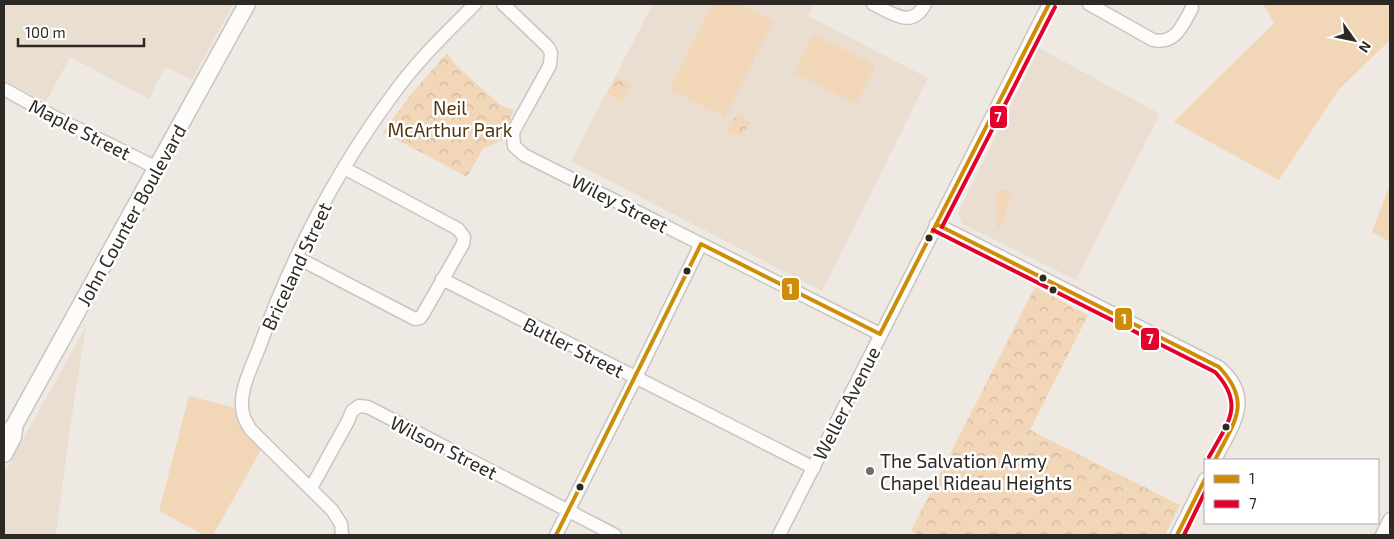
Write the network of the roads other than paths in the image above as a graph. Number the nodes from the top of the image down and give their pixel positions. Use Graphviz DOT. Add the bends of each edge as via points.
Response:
graph roads {
  1 [pos="248,4"];
  2 [pos="474,4"];
  3 [pos="503,4"];
  4 [pos="873,4"];
  5 [pos="925,4"];
  6 [pos="1049,4"];
  7 [pos="1089,4"];
  8 [pos="1192,8"];
  9 [pos="4,90"];
  10 [pos="157,168"];
  11 [pos="344,168"];
  12 [pos="936,224"];
  13 [pos="701,244"];
  14 [pos="296,256"];
  15 [pos="442,279"];
  16 [pos="880,334"];
  17 [pos="635,378"];
  18 [pos="9,431"];
  19 [pos="4,454"];
  20 [pos="1216,459"];
  21 [pos="814,468"];
  22 [pos="1204,481"];
  23 [pos="311,488"];
  24 [pos="568,511"];
  25 [pos="1390,519"];
  26 [pos="342,535"];
  27 [pos="556,535"];
  28 [pos="615,535"];
  29 [pos="779,535"];
  30 [pos="1177,535"];
  31 [pos="1382,535"];
  1 -- 10 [label="main road, John Counter Boulevard"];
  2 -- 11 [label="street, Briceland Street" via="401,84"];
  3 -- 13 [label="street, Wiley Street" via="551,53 550,65 513,132 514,146 524,155"];
  4 -- 5 [label="street" via="906,19 915,17"];
  6 -- 12 [label="street, Weller Avenue"];
  7 -- 8 [label="street" via="1160,41 1174,37"];
  9 -- 10 [label="street, Maple Street"];
  10 -- 18 [label="main road, John Counter Boulevard"];
  11 -- 14 [label="street, Briceland Street"];
  11 -- 15 [label="street" via="461,232 463,244"];
  12 -- 16 [label="street, Weller Avenue"];
  12 -- 20 [label="street" via="1219,367 1236,387 1239,406"];
  13 -- 16 [label="street, Wiley Street"];
  13 -- 17 [label="street"];
  14 -- 15 [label="street" via="415,319 423,314"];
  14 -- 23 [label="street, Briceland Street" via="268,322 244,390 242,407 245,421 252,430"];
  15 -- 17 [label="street, Butler Street"];
  16 -- 21 [label="street, Weller Avenue"];
  17 -- 21 [label="street, Butler Street"];
  17 -- 24 [label="street"];
  18 -- 19 [label="main road, John Counter Boulevard" via="13,437"];
  21 -- 29 [label="street, Weller Avenue"];
  22 -- 30 [label="street"];
  23 -- 24 [label="street, Wilson Street" via="352,412 359,406 368,407"];
  23 -- 26 [label="street, Briceland Street" via="337,516"];
  24 -- 27 [label="street"];
  24 -- 28 [label="street, Wilson Street"];
  25 -- 31 [label="street"];
}
